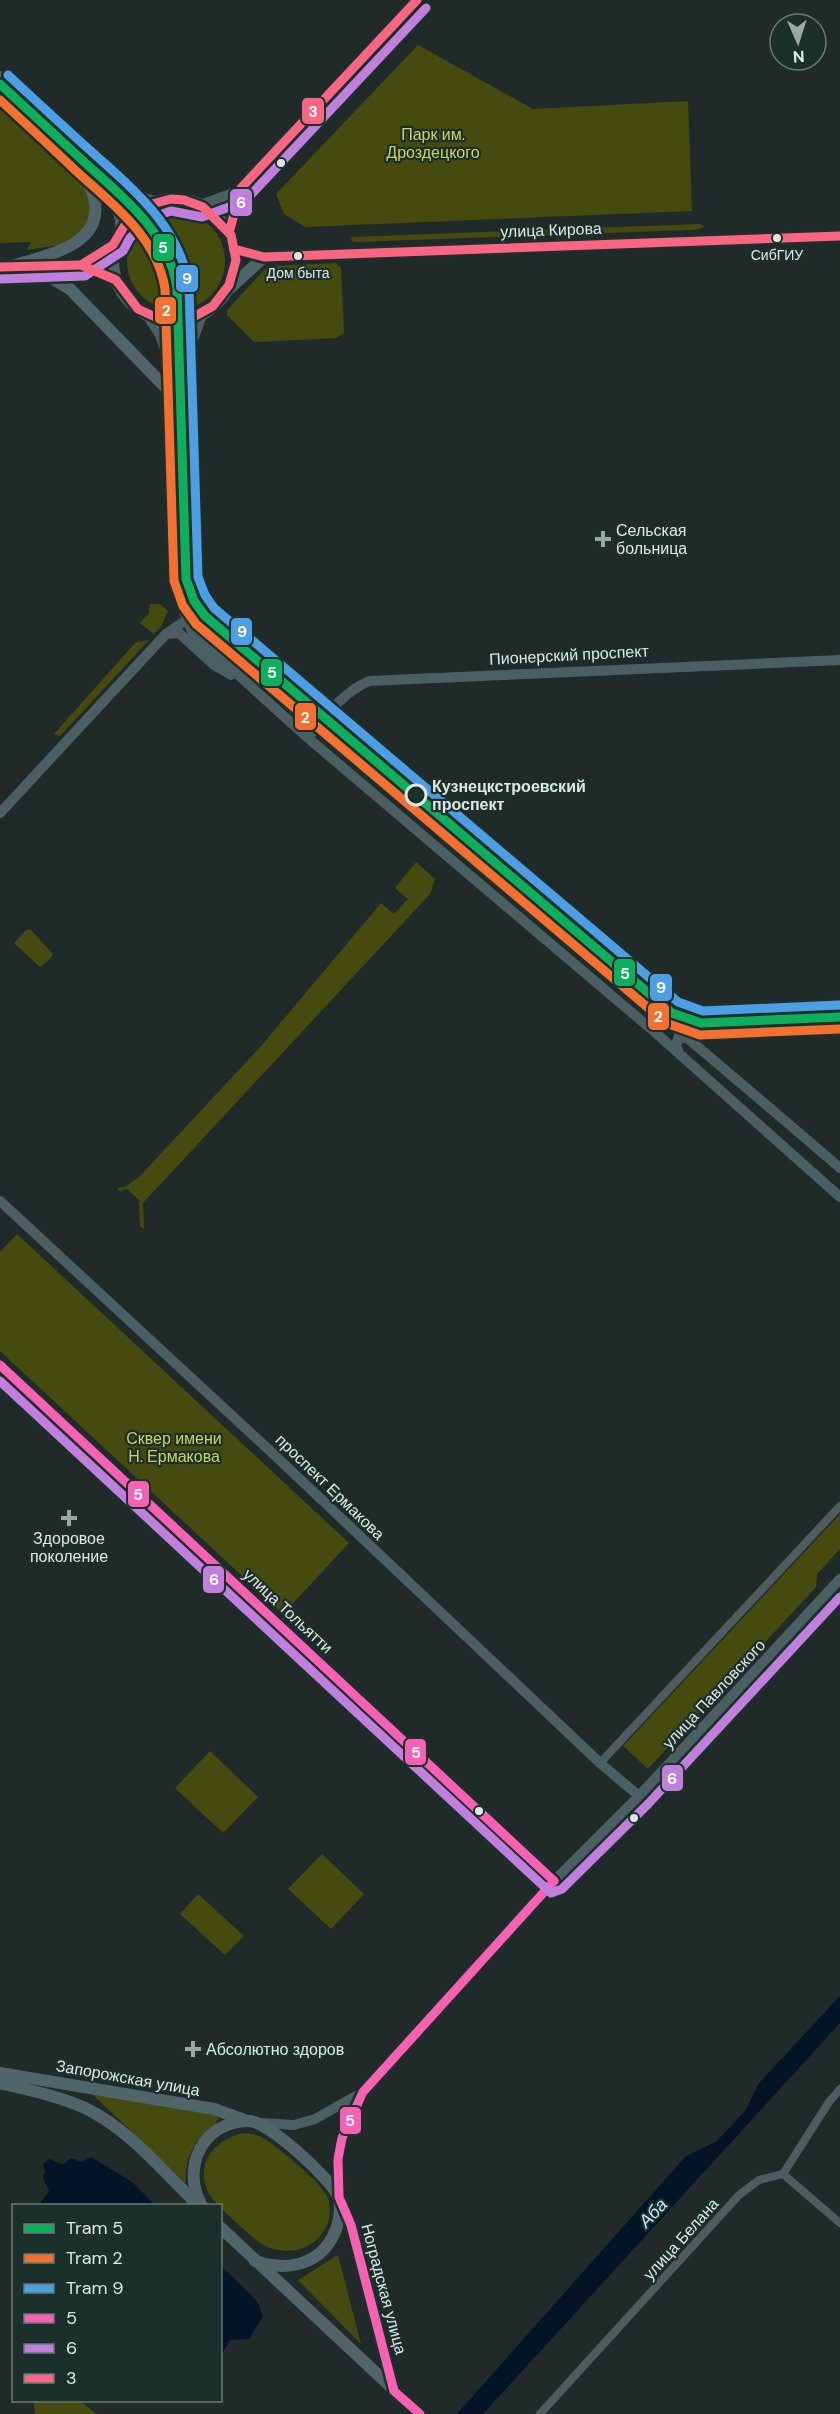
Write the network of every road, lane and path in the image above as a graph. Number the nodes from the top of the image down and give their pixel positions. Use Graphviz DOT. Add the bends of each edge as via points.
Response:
graph roads {
  1 [pos="417,0"];
  2 [pos="0,76"];
  3 [pos="0,98"];
  4 [pos="86,177"];
  5 [pos="239,191"];
  6 [pos="157,202"];
  7 [pos="200,205"];
  8 [pos="229,233"];
  9 [pos="840,236"];
  10 [pos="118,237"];
  11 [pos="234,249"];
  12 [pos="264,257"];
  13 [pos="81,265"];
  14 [pos="4,267"];
  15 [pos="116,280"];
  16 [pos="227,291"];
  17 [pos="147,315"];
  18 [pos="202,315"];
  19 [pos="168,390"];
  20 [pos="195,590"];
  21 [pos="177,594"];
  22 [pos="186,620"];
  23 [pos="206,629"];
  24 [pos="166,634"];
  25 [pos="840,660"];
  26 [pos="253,688"];
  27 [pos="332,710"];
  28 [pos="317,726"];
  29 [pos="309,738"];
  30 [pos="0,813"];
  31 [pos="552,924"];
  32 [pos="542,936"];
  33 [pos="840,1011"];
  34 [pos="714,1016"];
  35 [pos="666,1020"];
  36 [pos="695,1024"];
  37 [pos="840,1028"];
  38 [pos="657,1034"];
  39 [pos="721,1034"];
  40 [pos="682,1036"];
  41 [pos="683,1058"];
  42 [pos="720,1065"];
  43 [pos="840,1168"];
  44 [pos="840,1197"];
  45 [pos="0,1201"];
  46 [pos="0,1365"];
  47 [pos="840,1506"];
  48 [pos="840,1579"];
  49 [pos="600,1763"];
  50 [pos="639,1796"];
  51 [pos="554,1881"];
  52 [pos="0,2073"];
  53 [pos="0,2083"];
  54 [pos="840,2089"];
  55 [pos="363,2092"];
  56 [pos="255,2122"];
  57 [pos="783,2174"];
  58 [pos="339,2197"];
  59 [pos="200,2204"];
  60 [pos="200,2204"];
  61 [pos="840,2223"];
  62 [pos="222,2229"];
  63 [pos="255,2261"];
  64 [pos="394,2391"];
  65 [pos="419,2413"];
  66 [pos="540,2414"];
  1 -- 5 [label="main road"];
  2 -- 6 [label="main road" via="115,184"];
  3 -- 4 [label="main road"];
  4 -- 10 [label="main road" via="118,210"];
  4 -- 14 [label="main road" via="96,212 95,222 86,235 69,246"];
  5 -- 7 [label="main road"];
  5 -- 8 [label="main road"];
  6 -- 7 [label="main road" via="180,199"];
  6 -- 10 [label="main road" via="138,212"];
  7 -- 8 [label="main road" via="217,217"];
  8 -- 11 [label="main road"];
  9 -- 12 [label="main road, улица Кирова"];
  10 -- 13 [label="main road"];
  10 -- 15 [label="main road" via="113,261"];
  11 -- 12 [label="main road, улица Кирова"];
  11 -- 16 [label="main road" via="235,263"];
  12 -- 16 [label="main road"];
  13 -- 14 [label="main road"];
  13 -- 15 [label="main road"];
  14 -- 19 [label="main road" via="48,276 70,289"];
  15 -- 17 [label="main road" via="123,294"];
  16 -- 18 [label="main road"];
  17 -- 18 [label="main road" via="174,321"];
  17 -- 19 [label="main road" via="166,352"];
  18 -- 20 [label="main road" via="194,333 189,364"];
  19 -- 21 [label="main road"];
  20 -- 22 [label="main road"];
  20 -- 23 [label="main road"];
  21 -- 22 [label="main road"];
  21 -- 24 [label="main road" via="175,617"];
  22 -- 23 [label="main road"];
  22 -- 24 [label="main road"];
  22 -- 26 [label="main road" via="193,634"];
  23 -- 28 [label="main road"];
  24 -- 26 [label="main road" via="179,633 214,665"];
  24 -- 30 [label="main road"];
  25 -- 27 [label="main road, Пионерский проспект" via="376,680 357,686"];
  26 -- 29 [label="main road"];
  27 -- 28 [label="main road, Пионерский проспект"];
  27 -- 34 [label="street" via="690,1010"];
  28 -- 29 [label="main road, Пионерский проспект"];
  28 -- 31 [label="main road"];
  29 -- 32 [label="main road"];
  31 -- 32 [label="street"];
  31 -- 35 [label="main road"];
  32 -- 38 [label="main road"];
  33 -- 34 [label="main road"];
  34 -- 36 [label="main road"];
  35 -- 36 [label="main road"];
  35 -- 40 [label="main road"];
  36 -- 40 [label="main road"];
  37 -- 39 [label="main road"];
  38 -- 40 [label="main road"];
  38 -- 41 [label="main road"];
  39 -- 40 [label="main road"];
  39 -- 42 [label="main road" via="710,1048"];
  40 -- 41 [label="main road" via="676,1046"];
  40 -- 42 [label="main road"];
  41 -- 44 [label="main road"];
  42 -- 43 [label="main road"];
  45 -- 49 [label="main road, проспект Ермакова"];
  46 -- 51 [label="main road, улица Тольятти"];
  47 -- 49 [label="street"];
  48 -- 50 [label="main road, улица Павловского"];
  49 -- 50 [label="main road, проспект Ермакова"];
  50 -- 51 [label="main road, улица Павловского"];
  51 -- 55 [label="main road, улица Павловского"];
  52 -- 56 [label="main road, Запорожская улица" via="214,2109"];
  53 -- 60 [label="main road, Запорожская улица" via="57,2098 99,2115 118,2127"];
  54 -- 57 [label="street"];
  55 -- 56 [label="main road, улица Павловского" via="315,2119 294,2125"];
  55 -- 58 [label="main road, улица Павловского" via="342,2138"];
  56 -- 58 [label="main road, Запорожская улица" via="306,2160"];
  56 -- 59 [label="main road" via="219,2130 200,2149 192,2177"];
  57 -- 61 [label="street"];
  57 -- 66 [label="street, улица Белана" via="759,2180 739,2195"];
  58 -- 63 [label="main road" via="335,2234 326,2248 308,2262 288,2266"];
  58 -- 64 [label="main road, Ноградская улица" via="351,2225"];
  62 -- 63 [label="main road, Ноградская улица"];
  63 -- 64 [label="main road, Ноградская улица"];
  64 -- 65 [label="main road, Ноградская улица"];
}
